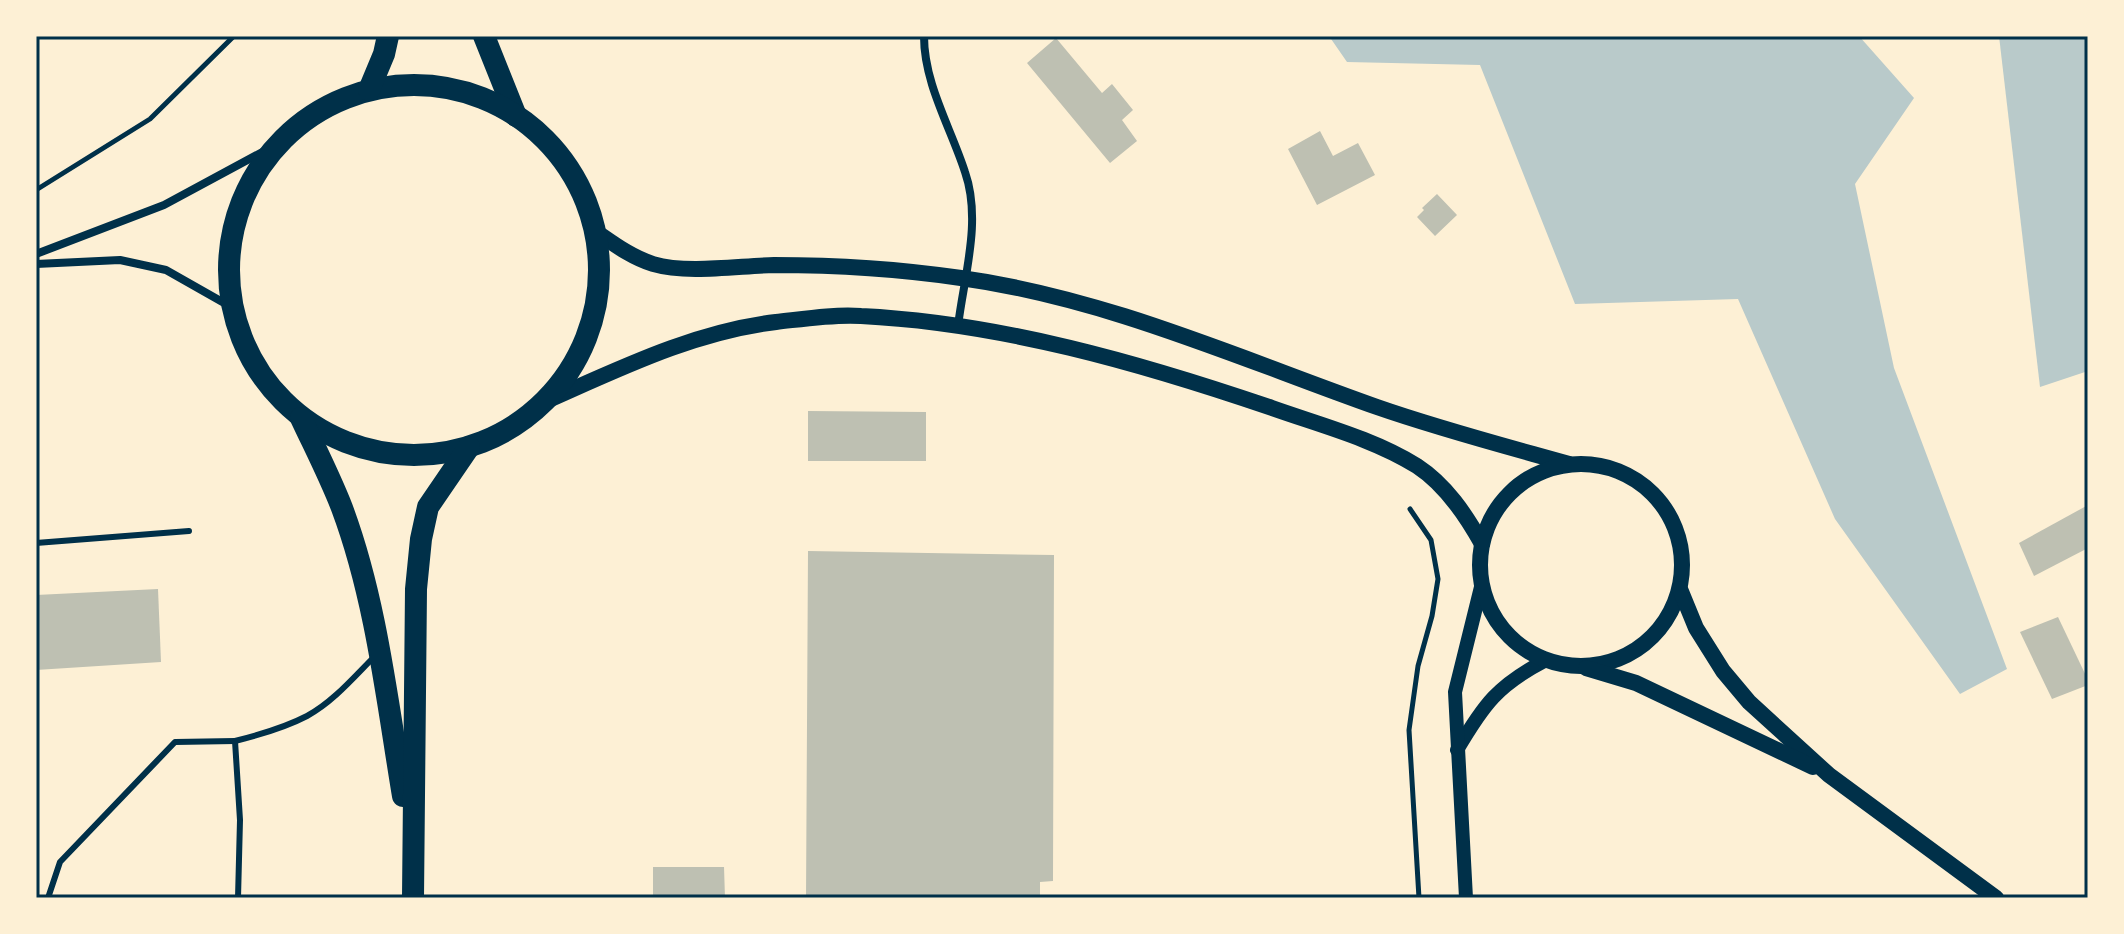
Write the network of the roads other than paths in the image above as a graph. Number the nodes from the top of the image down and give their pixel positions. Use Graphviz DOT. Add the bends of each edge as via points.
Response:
graph roads {
  1 [pos="388,36"];
  2 [pos="484,36"];
  3 [pos="924,36"];
  4 [pos="369,90"];
  5 [pos="516,116"];
  6 [pos="279,143"];
  7 [pos="595,231"];
  8 [pos="36,254"];
  9 [pos="36,264"];
  10 [pos="964,278"];
  11 [pos="233,308"];
  12 [pos="958,326"];
  13 [pos="544,402"];
  14 [pos="301,417"];
  15 [pos="469,447"];
  16 [pos="1569,464"];
  17 [pos="189,531"];
  18 [pos="36,543"];
  19 [pos="1482,544"];
  20 [pos="1482,583"];
  21 [pos="1680,589"];
  22 [pos="380,652"];
  23 [pos="1546,660"];
  24 [pos="1580,666"];
  25 [pos="235,741"];
  26 [pos="1457,750"];
  27 [pos="1829,775"];
  28 [pos="413,861"];
  29 [pos="48,898"];
  30 [pos="238,898"];
  31 [pos="413,898"];
  32 [pos="1466,898"];
  33 [pos="1996,898"];
  1 -- 4 [label="highway"];
  2 -- 5 [label="highway"];
  3 -- 10 [label="street" via="943,119 969,189 974,220"];
  4 -- 5 [label="highway" via="445,88 494,103"];
  4 -- 6 [label="highway" via="320,110"];
  5 -- 7 [label="highway" via="567,166"];
  6 -- 8 [label="street" via="164,205"];
  6 -- 11 [label="highway" via="250,184 236,220 229,258"];
  7 -- 10 [label="main road" via="627,254 656,265 869,267"];
  7 -- 13 [label="highway" via="599,284 587,336"];
  9 -- 11 [label="street" via="135,263 166,270"];
  10 -- 12 [label="street"];
  10 -- 16 [label="main road" via="1153,325 1377,406"];
  11 -- 14 [label="highway" via="250,358"];
  12 -- 13 [label="main road" via="858,315 774,322 652,355"];
  12 -- 19 [label="main road" via="1080,351 1201,384 1396,455 1438,482 1468,517"];
  13 -- 15 [label="highway" via="509,429"];
  14 -- 15 [label="highway" via="339,440 381,452 425,455"];
  14 -- 22 [label="highway" via="342,508"];
  15 -- 28 [label="highway" via="428,507 421,539"];
  16 -- 19 [label="main road" via="1535,475 1506,497"];
  16 -- 21 [label="main road" via="1626,474 1657,497 1677,530 1683,569"];
  17 -- 18 [label="lane"];
  19 -- 20 [label="main road"];
  20 -- 23 [label="main road" via="1504,630"];
  20 -- 26 [label="street" via="1455,692"];
  21 -- 24 [label="main road" via="1667,620 1644,645 1614,661"];
  21 -- 27 [label="main road" via="1723,671"];
  22 -- 25 [label="lane" via="308,716"];
  22 -- 28 [label="highway"];
  23 -- 24 [label="main road"];
  23 -- 26 [label="street" via="1501,688"];
  24 -- 27 [label="main road" via="1636,683"];
  25 -- 29 [label="lane" via="175,742 60,862"];
  25 -- 30 [label="lane"];
  26 -- 32 [label="street"];
  27 -- 33 [label="main road"];
  28 -- 31 [label="highway"];
}
